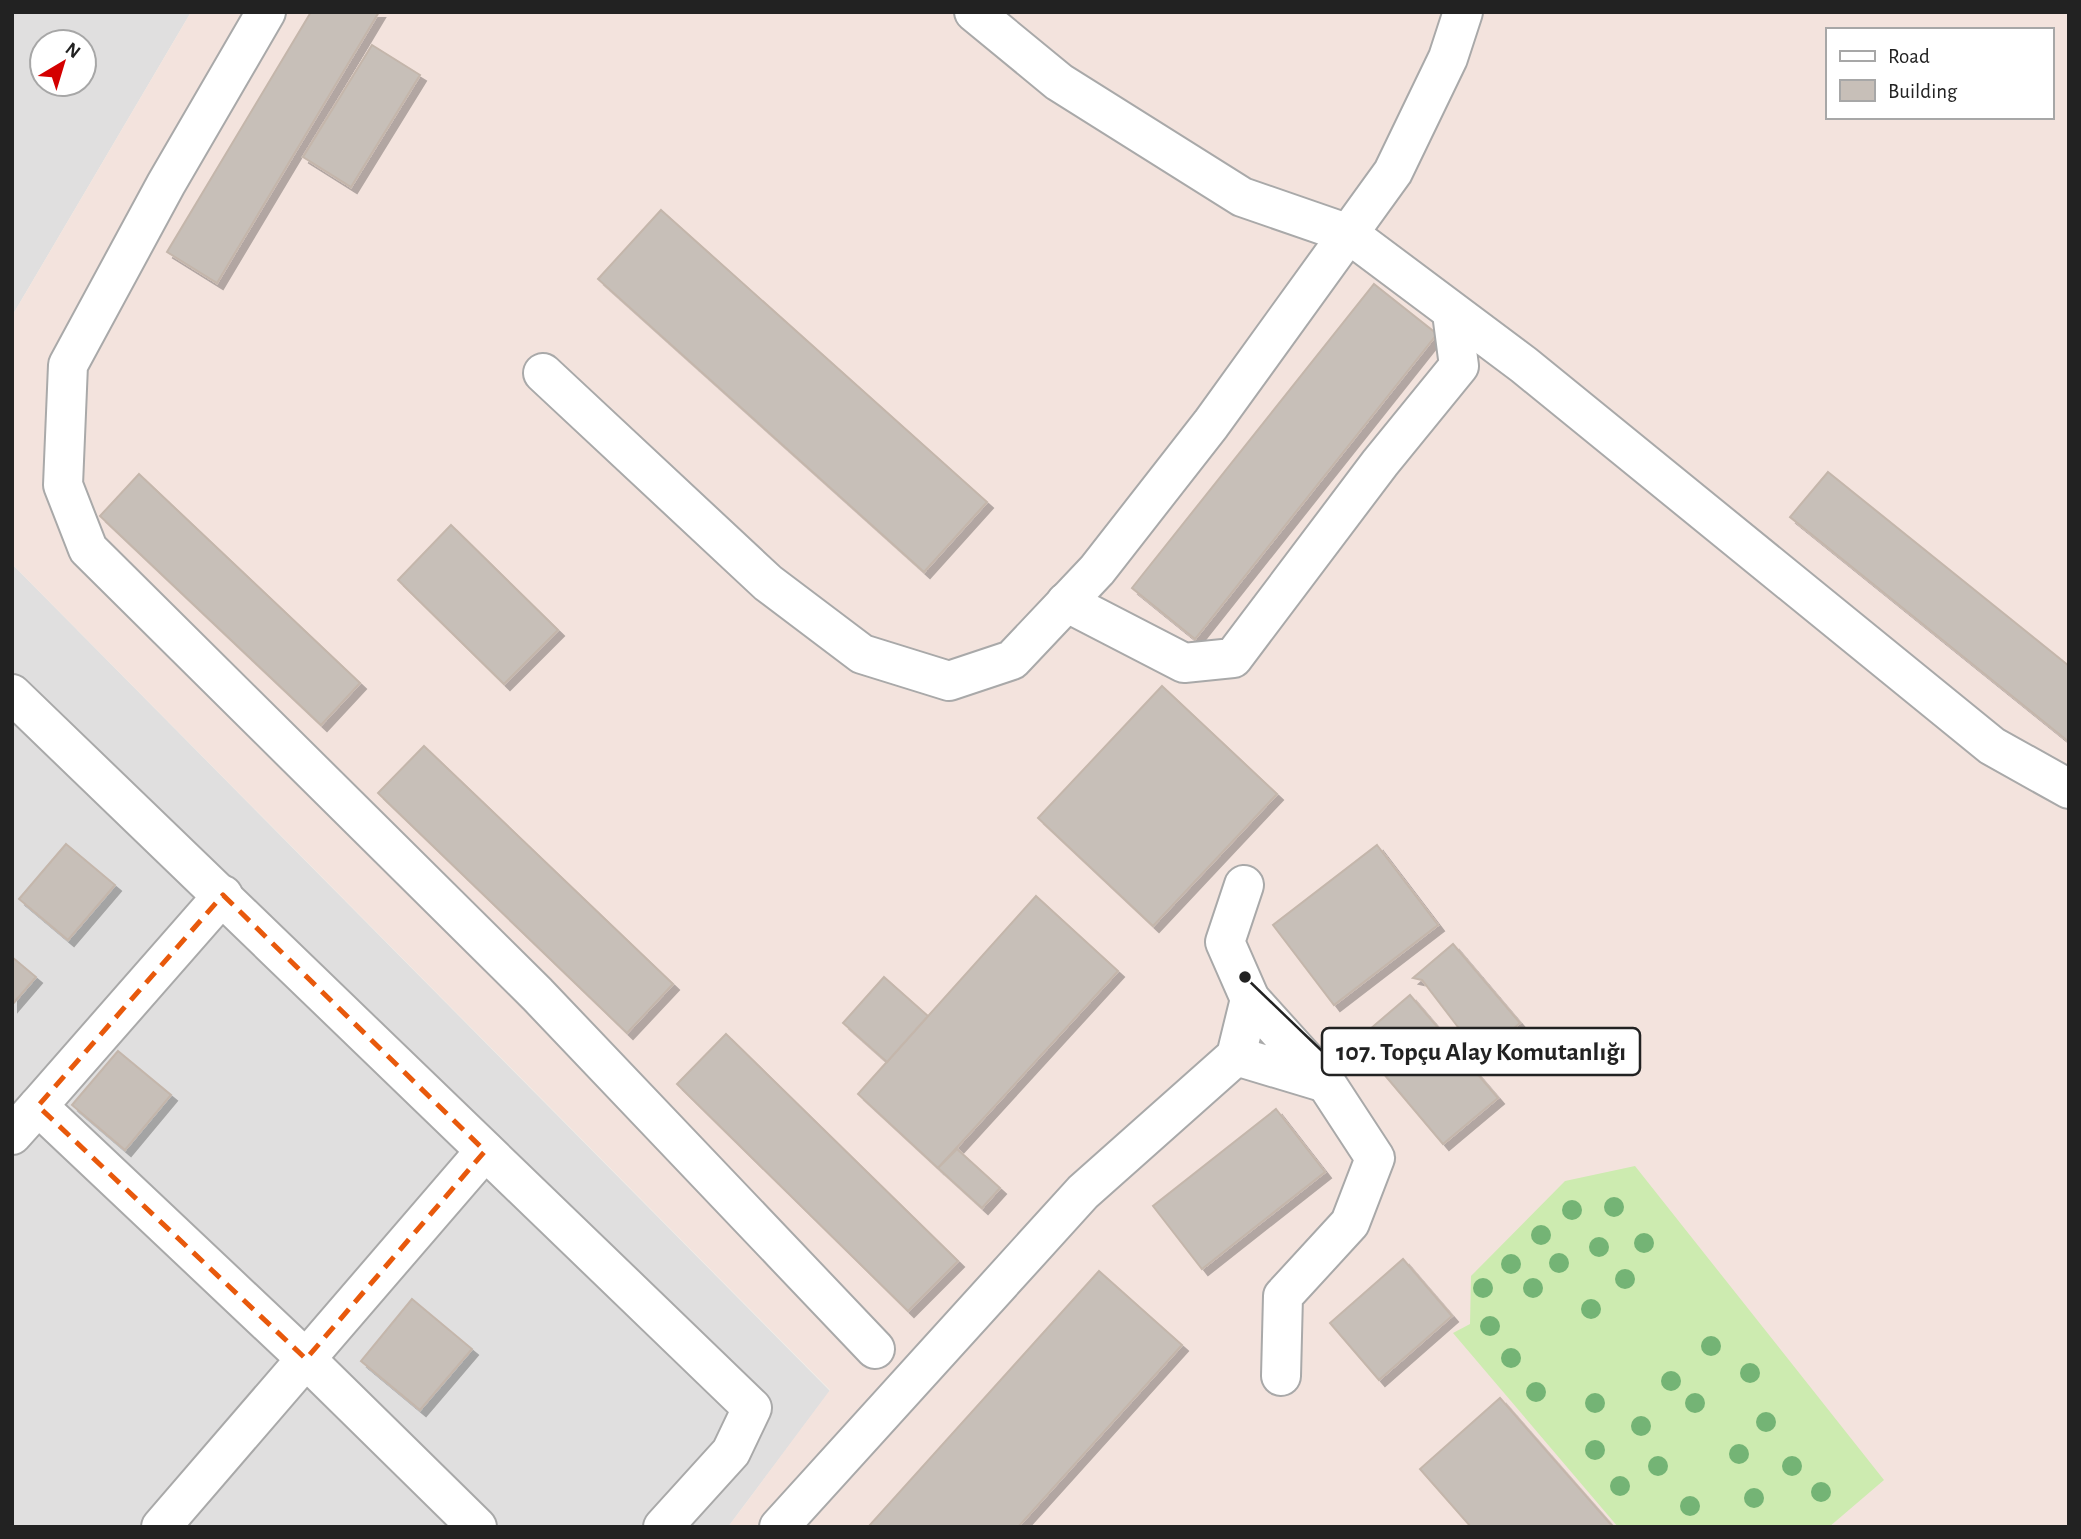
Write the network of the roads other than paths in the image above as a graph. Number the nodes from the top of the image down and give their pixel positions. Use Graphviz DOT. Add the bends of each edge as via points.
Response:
graph roads {
  1 [pos="267,12"];
  2 [pos="974,12"];
  3 [pos="1463,12"];
  4 [pos="1349,234"];
  5 [pos="1452,313"];
  6 [pos="1524,365"];
  7 [pos="1459,366"];
  8 [pos="543,373"];
  9 [pos="1066,602"];
  10 [pos="12,694"];
  11 [pos="2069,789"];
  12 [pos="1244,886"];
  13 [pos="223,895"];
  14 [pos="1250,999"];
  15 [pos="1236,1056"];
  16 [pos="1326,1083"];
  17 [pos="37,1106"];
  18 [pos="12,1135"];
  19 [pos="485,1151"];
  20 [pos="875,1349"];
  21 [pos="935,1356"];
  22 [pos="306,1359"];
  23 [pos="1281,1376"];
  24 [pos="891,1405"];
  25 [pos="161,1527"];
  26 [pos="477,1527"];
  27 [pos="663,1527"];
  28 [pos="779,1527"];
  1 -- 20 [label="street" via="166,184 68,365 63,485 88,549 537,994"];
  2 -- 4 [label="street" via="1059,82 1242,197"];
  3 -- 4 [label="street" via="1448,58 1393,172"];
  4 -- 5 [label="street"];
  4 -- 9 [label="street" via="1211,424 1097,570"];
  5 -- 6 [label="street"];
  5 -- 7 [label="street"];
  6 -- 7 [label="street"];
  6 -- 11 [label="street" via="1992,746"];
  7 -- 9 [label="street" via="1233,658 1184,663"];
  8 -- 9 [label="street" via="768,583 862,654 949,681 1012,660"];
  10 -- 13 [label="street"];
  12 -- 14 [label="street" via="1225,943"];
  13 -- 17 [label="street"];
  13 -- 19 [label="street"];
  14 -- 15 [label="street"];
  14 -- 16 [label="street"];
  15 -- 16 [label="street"];
  15 -- 21 [label="street" via="1083,1192"];
  16 -- 23 [label="street" via="1375,1158 1350,1223 1283,1296"];
  17 -- 18 [label="street"];
  17 -- 22 [label="street"];
  19 -- 22 [label="street"];
  19 -- 27 [label="street" via="752,1408 731,1452"];
  20 -- 21 [label="street"];
  20 -- 24 [label="street"];
  21 -- 24 [label="street"];
  22 -- 25 [label="street"];
  22 -- 26 [label="street"];
  24 -- 28 [label="street"];
}
